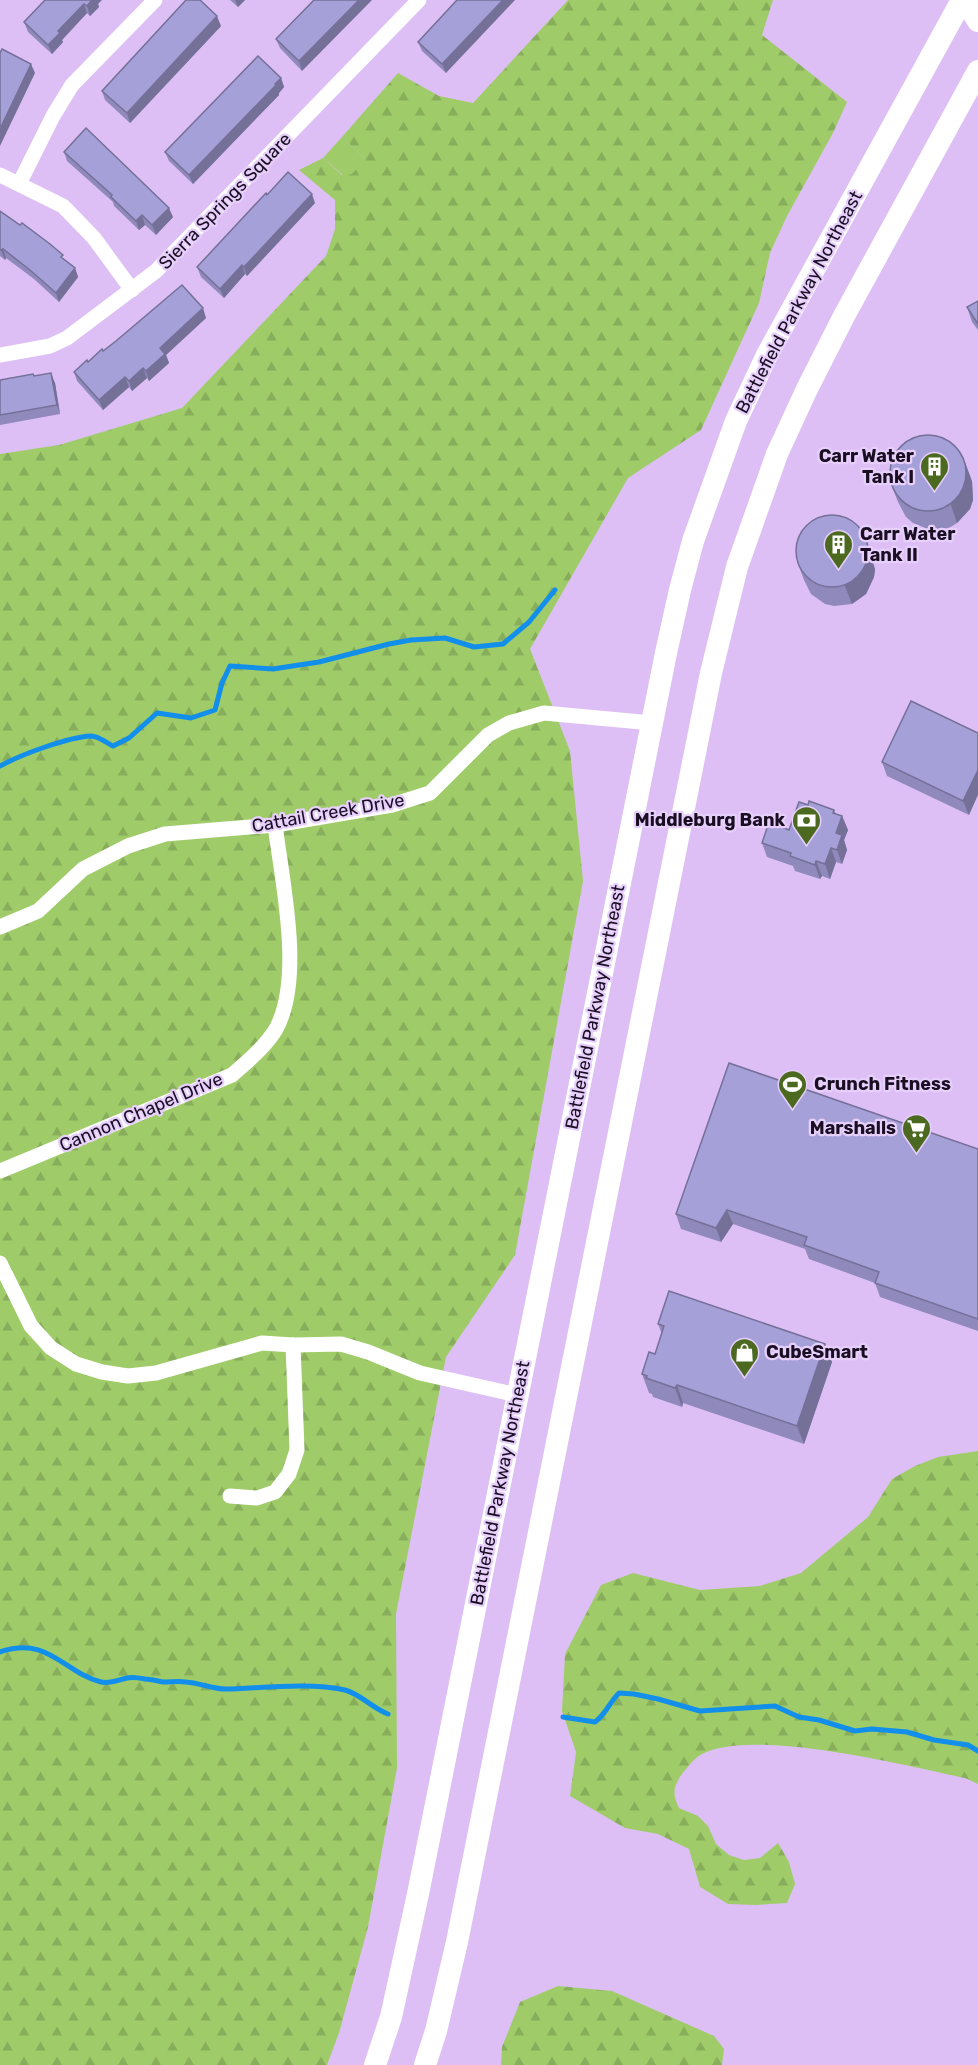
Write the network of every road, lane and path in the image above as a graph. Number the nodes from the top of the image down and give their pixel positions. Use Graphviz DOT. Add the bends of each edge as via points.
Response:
graph roads {
  1 [pos="155,0"];
  2 [pos="419,0"];
  3 [pos="963,0"];
  4 [pos="978,21"];
  5 [pos="978,71"];
  6 [pos="978,107"];
  7 [pos="948,126"];
  8 [pos="0,175"];
  9 [pos="19,184"];
  10 [pos="132,290"];
  11 [pos="0,355"];
  12 [pos="652,723"];
  13 [pos="275,825"];
  14 [pos="0,927"];
  15 [pos="0,1171"];
  16 [pos="0,1263"];
  17 [pos="293,1345"];
  18 [pos="517,1395"];
  19 [pos="230,1496"];
  20 [pos="375,2065"];
  21 [pos="424,2065"];
  1 -- 9 [label="street" via="72,86"];
  2 -- 10 [label="street, Sierra Springs Square" via="156,271"];
  3 -- 4 [label="main road"];
  3 -- 12 [label="main road, Battlefield Parkway Northeast" via="767,354 736,421 690,550"];
  5 -- 7 [label="main road"];
  6 -- 7 [label="main road"];
  7 -- 21 [label="main road" via="807,389 765,482 736,567 711,673 460,1931"];
  8 -- 9 [label="street"];
  9 -- 10 [label="street" via="63,207 76,219"];
  10 -- 11 [label="street, Sierra Springs Square" via="67,338 50,346"];
  12 -- 13 [label="street, Cattail Creek Drive" via="544,713 518,720 488,735 430,793 392,805"];
  12 -- 18 [label="main road, Battlefield Parkway Northeast"];
  13 -- 14 [label="street, Cattail Creek Drive" via="165,834 128,846 83,869 38,912"];
  13 -- 15 [label="street, Cannon Chapel Drive" via="291,954 289,991 276,1028 253,1057 232,1075"];
  16 -- 17 [label="street" via="31,1326 51,1348 76,1364 102,1372 128,1376 156,1373 262,1343"];
  17 -- 18 [label="street" via="341,1344 420,1373"];
  17 -- 19 [label="street" via="297,1450 288,1474 275,1492 257,1498"];
  18 -- 20 [label="main road, Battlefield Parkway Northeast" via="418,1894 391,2017"];
}
